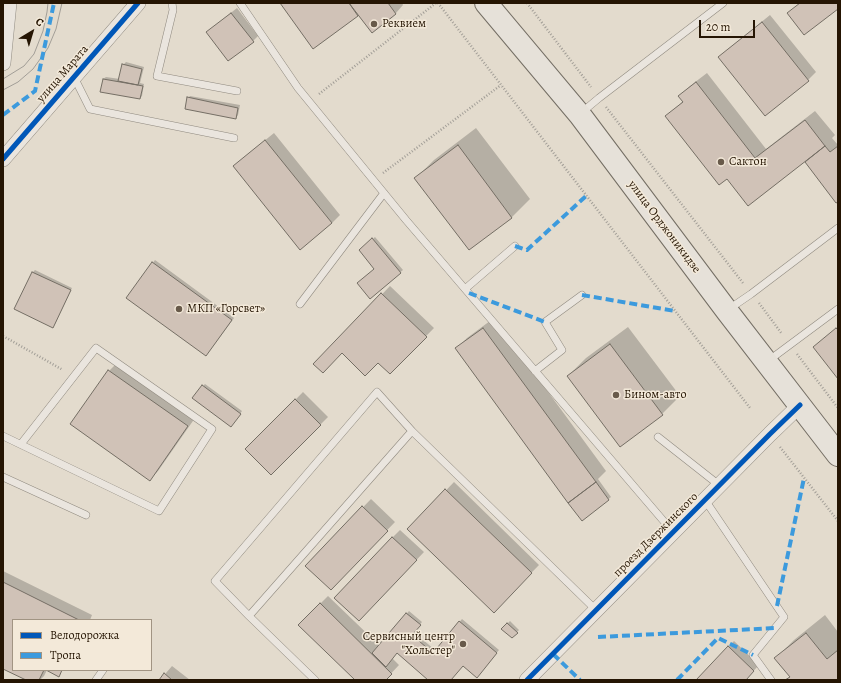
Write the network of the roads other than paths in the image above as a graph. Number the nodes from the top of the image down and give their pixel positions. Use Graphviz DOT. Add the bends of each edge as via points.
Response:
graph roads {
  1 [pos="10,3"];
  2 [pos="138,3"];
  3 [pos="172,3"];
  4 [pos="240,3"];
  5 [pos="486,3"];
  6 [pos="723,3"];
  7 [pos="3,63"];
  8 [pos="74,77"];
  9 [pos="237,91"];
  10 [pos="580,115"];
  11 [pos="234,138"];
  12 [pos="3,159"];
  13 [pos="384,193"];
  14 [pos="838,228"];
  15 [pos="516,246"];
  16 [pos="465,288"];
  17 [pos="582,295"];
  18 [pos="300,304"];
  19 [pos="838,310"];
  20 [pos="727,311"];
  21 [pos="767,362"];
  22 [pos="535,372"];
  23 [pos="800,405"];
  24 [pos="412,431"];
  25 [pos="3,436"];
  26 [pos="658,437"];
  27 [pos="21,444"];
  28 [pos="833,445"];
  29 [pos="4,479"];
  30 [pos="719,485"];
  31 [pos="705,500"];
  32 [pos="86,515"];
  33 [pos="673,532"];
  34 [pos="596,610"];
  35 [pos="249,616"];
  36 [pos="102,671"];
  37 [pos="96,680"];
  38 [pos="316,680"];
  39 [pos="527,680"];
  40 [pos="771,680"];
  1 -- 7 [label="street"];
  2 -- 8 [label="street, улица Марата"];
  3 -- 9 [label="lane" via="173,10 158,76"];
  4 -- 13 [label="lane" via="298,88"];
  5 -- 10 [label="main road, улица Орджоникидзе"];
  6 -- 10 [label="lane"];
  8 -- 11 [label="lane" via="90,109"];
  8 -- 12 [label="street, улица Марата"];
  10 -- 20 [label="main road, улица Орджоникидзе"];
  13 -- 16 [label="lane"];
  13 -- 18 [label="lane"];
  14 -- 20 [label="lane"];
  15 -- 16 [label="lane"];
  16 -- 22 [label="lane"];
  17 -- 22 [label="lane" via="545,322 562,350"];
  19 -- 21 [label="lane"];
  20 -- 21 [label="main road, улица Орджоникидзе"];
  21 -- 23 [label="main road, улица Орджоникидзе"];
  22 -- 33 [label="lane"];
  23 -- 28 [label="main road, улица Орджоникидзе"];
  23 -- 30 [label="street, проезд Дзержинского"];
  24 -- 34 [label="lane"];
  24 -- 35 [label="lane"];
  24 -- 35 [label="lane" via="376,392 215,581"];
  25 -- 27 [label="lane"];
  26 -- 30 [label="lane"];
  27 -- 27 [label="lane" via="159,511 212,429 96,348"];
  29 -- 32 [label="lane"];
  30 -- 31 [label="street, проезд Дзержинского"];
  31 -- 33 [label="street, проезд Дзержинского"];
  31 -- 40 [label="lane" via="784,617 753,655"];
  33 -- 34 [label="street, проезд Дзержинского"];
  34 -- 39 [label="street, проезд Дзержинского"];
  35 -- 38 [label="lane"];
  36 -- 37 [label="lane"];
}
